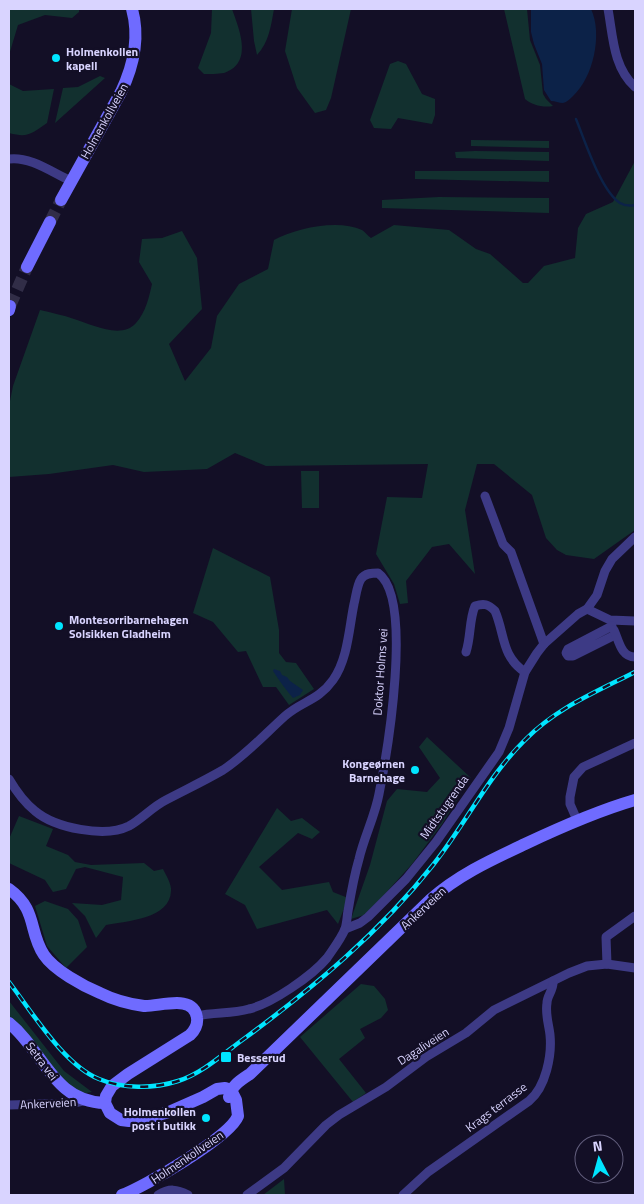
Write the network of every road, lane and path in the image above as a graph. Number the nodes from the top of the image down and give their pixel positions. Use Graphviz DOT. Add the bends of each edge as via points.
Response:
graph roads {
  1 [pos="132,9"];
  2 [pos="608,9"];
  3 [pos="635,87"];
  4 [pos="9,159"];
  5 [pos="71,182"];
  6 [pos="62,200"];
  7 [pos="50,222"];
  8 [pos="27,267"];
  9 [pos="485,496"];
  10 [pos="635,537"];
  11 [pos="587,609"];
  12 [pos="635,620"];
  13 [pos="611,623"];
  14 [pos="613,636"];
  15 [pos="544,644"];
  16 [pos="466,652"];
  17 [pos="635,658"];
  18 [pos="524,672"];
  19 [pos="635,743"];
  20 [pos="9,780"];
  21 [pos="635,800"];
  22 [pos="578,820"];
  23 [pos="9,889"];
  24 [pos="635,916"];
  25 [pos="345,929"];
  26 [pos="607,964"];
  27 [pos="635,968"];
  28 [pos="553,981"];
  29 [pos="196,1016"];
  30 [pos="9,1023"];
  31 [pos="233,1098"];
  32 [pos="87,1100"];
  33 [pos="105,1103"];
  34 [pos="9,1105"];
  35 [pos="122,1195"];
  36 [pos="158,1195"];
  37 [pos="188,1195"];
  38 [pos="247,1195"];
  39 [pos="403,1195"];
  1 -- 5 [label="main road, Holmenkollveien" via="136,42 133,62 113,107"];
  2 -- 3 [label="street" via="617,58"];
  4 -- 5 [label="street" via="26,160"];
  5 -- 6 [label="main road, Holmenkollveien"];
  7 -- 8 [label="main road"];
  9 -- 15 [label="street" via="503,544 511,552"];
  10 -- 11 [label="street, Midtstugrenda" via="612,559 597,595"];
  11 -- 13 [label="street"];
  11 -- 15 [label="street, Midtstugrenda"];
  12 -- 13 [label="street"];
  13 -- 14 [label="street" via="566,653 573,656"];
  13 -- 17 [label="street" via="623,653"];
  15 -- 18 [label="street, Midtstugrenda"];
  16 -- 18 [label="street" via="473,611 475,606 483,603 495,611 507,654"];
  18 -- 25 [label="street, Midtstugrenda" via="499,752 406,879 368,917"];
  19 -- 22 [label="street" via="583,767 574,777 570,804"];
  20 -- 25 [label="street, Doktor Holms vei" via="34,811 57,823 97,831 129,826 164,801 223,770 287,714 326,689 335,678 342,660 361,578 378,573 388,588 395,614 395,675 379,796 359,859"];
  21 -- 22 [label="main road, Ankerveien"];
  22 -- 31 [label="main road, Ankerveien" via="463,874 447,886 250,1074 246,1084"];
  23 -- 29 [label="main road" via="24,902 41,950 56,967 115,1000 143,1006 182,1003 190,1007"];
  24 -- 26 [label="street" via="606,937"];
  25 -- 29 [label="street, Doktor Holms vei" via="320,966 276,997 249,1009"];
  26 -- 27 [label="street, Dagaliveien"];
  26 -- 28 [label="street, Dagaliveien" via="587,966"];
  28 -- 38 [label="street, Dagaliveien" via="494,1010 386,1087 339,1114 284,1168"];
  28 -- 39 [label="street, Krags terrasse" via="546,1004 550,1052 536,1094 428,1172"];
  29 -- 33 [label="main road" via="196,1028 190,1035 115,1083 108,1091"];
  30 -- 32 [label="main road, Setra vei" via="29,1043 58,1082"];
  31 -- 33 [label="main road" via="203,1097 169,1112 129,1121 113,1117"];
  31 -- 35 [label="main road, Holmenkollveien" via="237,1120 223,1134 154,1180"];
  32 -- 33 [label="main road, Setra vei"];
  32 -- 34 [label="street, Ankerveien" via="74,1104"];
  36 -- 37 [label="street" via="170,1190"];
}
